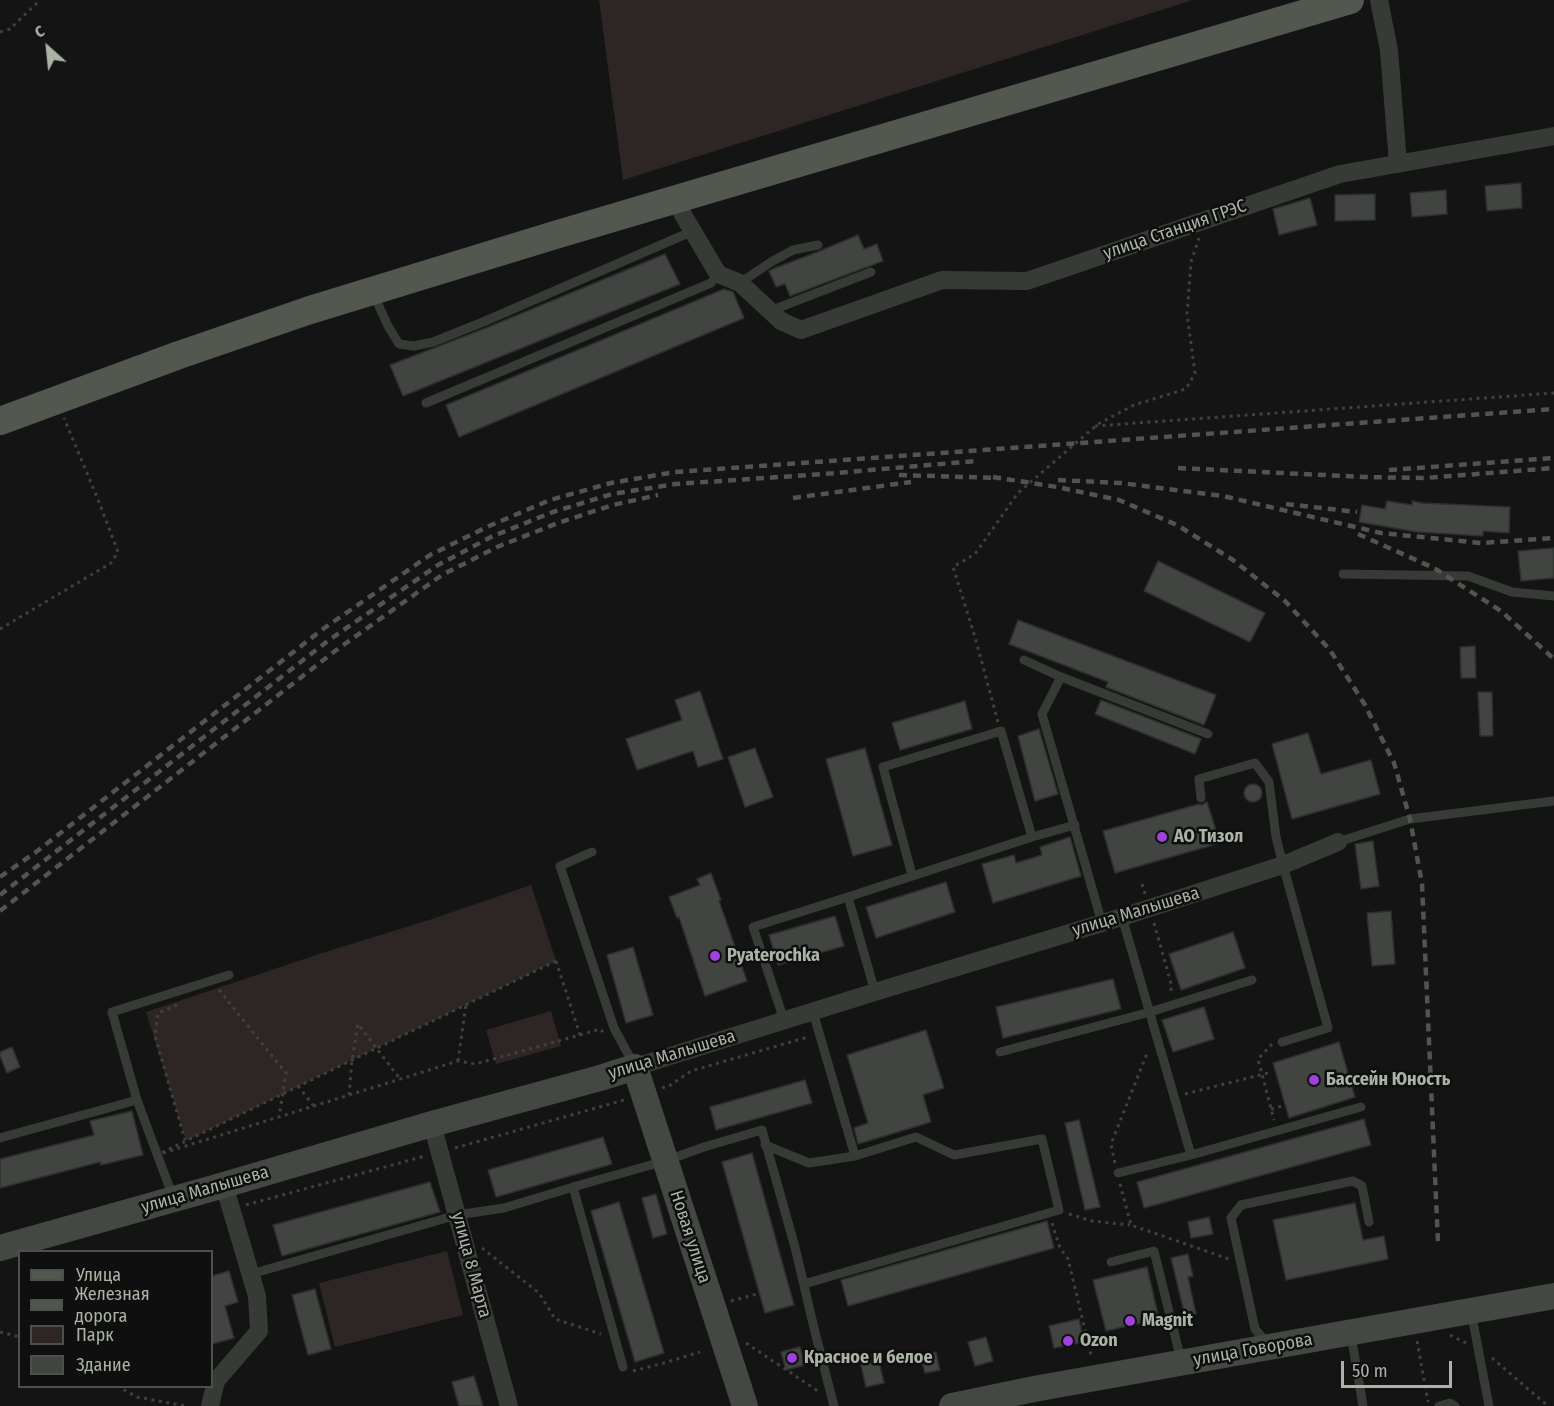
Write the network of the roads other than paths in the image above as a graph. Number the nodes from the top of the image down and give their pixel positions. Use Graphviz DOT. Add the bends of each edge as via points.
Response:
graph roads {
  1 [pos="1350,0"];
  2 [pos="1379,0"];
  3 [pos="1554,136"];
  4 [pos="1398,164"];
  5 [pos="675,201"];
  6 [pos="693,231"];
  7 [pos="818,245"];
  8 [pos="871,272"];
  9 [pos="718,274"];
  10 [pos="740,284"];
  11 [pos="372,291"];
  12 [pos="770,311"];
  13 [pos="426,403"];
  14 [pos="0,421"];
  15 [pos="1343,574"];
  16 [pos="1554,596"];
  17 [pos="1024,660"];
  18 [pos="1060,677"];
  19 [pos="1208,734"];
  20 [pos="1201,798"];
  21 [pos="1554,801"];
  22 [pos="1075,825"];
  23 [pos="1032,837"];
  24 [pos="1338,842"];
  25 [pos="592,852"];
  26 [pos="1283,866"];
  27 [pos="912,875"];
  28 [pos="848,897"];
  29 [pos="1122,917"];
  30 [pos="1102,923"];
  31 [pos="229,975"];
  32 [pos="1252,980"];
  33 [pos="875,992"];
  34 [pos="813,1012"];
  35 [pos="1150,1012"];
  36 [pos="784,1020"];
  37 [pos="1282,1042"];
  38 [pos="1000,1052"];
  39 [pos="635,1067"];
  40 [pos="137,1100"];
  41 [pos="1361,1107"];
  42 [pos="432,1124"];
  43 [pos="0,1138"];
  44 [pos="765,1145"];
  45 [pos="1191,1155"];
  46 [pos="855,1156"];
  47 [pos="665,1161"];
  48 [pos="1118,1173"];
  49 [pos="570,1188"];
  50 [pos="228,1197"];
  51 [pos="174,1199"];
  52 [pos="1369,1222"];
  53 [pos="459,1223"];
  54 [pos="0,1248"];
  55 [pos="1112,1262"];
  56 [pos="251,1274"];
  57 [pos="804,1284"];
  58 [pos="1554,1296"];
  59 [pos="1471,1311"];
  60 [pos="1351,1333"];
  61 [pos="1270,1347"];
  62 [pos="1182,1363"];
  63 [pos="623,1367"];
  64 [pos="210,1406"];
  65 [pos="509,1406"];
  66 [pos="746,1406"];
  67 [pos="834,1406"];
  68 [pos="951,1406"];
  69 [pos="1363,1406"];
  70 [pos="1439,1406"];
  71 [pos="1455,1406"];
  72 [pos="1489,1406"];
  1 -- 5 [label="main road"];
  2 -- 4 [label="street" via="1389,50"];
  3 -- 4 [label="street, улица Станция ГРЭС"];
  4 -- 12 [label="street, улица Станция ГРЭС" via="1340,174 1027,281 942,280 801,330"];
  5 -- 6 [label="street"];
  5 -- 11 [label="main road"];
  6 -- 9 [label="street"];
  6 -- 11 [label="lane" via="483,322 414,346 399,344"];
  7 -- 10 [label="lane" via="793,250"];
  8 -- 12 [label="lane"];
  9 -- 10 [label="street"];
  9 -- 13 [label="lane" via="711,283"];
  10 -- 12 [label="street"];
  11 -- 14 [label="main road" via="178,355"];
  15 -- 16 [label="lane" via="1468,576 1512,592"];
  17 -- 18 [label="lane"];
  18 -- 19 [label="lane"];
  18 -- 22 [label="lane" via="1042,714"];
  20 -- 26 [label="lane" via="1199,779 1256,764 1269,782"];
  21 -- 24 [label="lane" via="1410,819"];
  22 -- 23 [label="lane"];
  22 -- 30 [label="lane"];
  23 -- 27 [label="lane"];
  23 -- 27 [label="lane" via="1001,731 883,767"];
  24 -- 26 [label="street, улица Малышева"];
  25 -- 39 [label="lane" via="560,866 614,1028"];
  26 -- 29 [label="street, улица Малышева"];
  26 -- 37 [label="lane" via="1328,1028"];
  27 -- 28 [label="lane"];
  28 -- 33 [label="lane"];
  28 -- 36 [label="lane" via="753,927"];
  29 -- 30 [label="street, улица Малышева"];
  29 -- 35 [label="lane"];
  30 -- 33 [label="street, улица Малышева"];
  31 -- 40 [label="lane" via="112,1012"];
  32 -- 35 [label="lane"];
  33 -- 34 [label="street, улица Малышева"];
  34 -- 36 [label="street, улица Малышева"];
  34 -- 46 [label="lane"];
  35 -- 38 [label="lane"];
  35 -- 45 [label="lane"];
  36 -- 39 [label="street, улица Малышева"];
  39 -- 42 [label="main road, улица Малышева"];
  39 -- 47 [label="main road, Новая улица"];
  40 -- 43 [label="lane"];
  40 -- 51 [label="lane"];
  41 -- 45 [label="lane"];
  42 -- 50 [label="main road, улица Малышева"];
  42 -- 53 [label="street, улица 8 Марта"];
  44 -- 46 [label="lane" via="810,1163"];
  44 -- 47 [label="lane" via="762,1130"];
  44 -- 57 [label="lane"];
  45 -- 48 [label="lane"];
  46 -- 57 [label="lane" via="916,1137 954,1155 1042,1138 1054,1212"];
  47 -- 63 [label="lane" via="573,1187"];
  47 -- 66 [label="main road, Новая улица"];
  49 -- 53 [label="lane"];
  50 -- 51 [label="main road, улица Малышева"];
  50 -- 56 [label="street"];
  51 -- 54 [label="main road, улица Малышева"];
  52 -- 61 [label="lane" via="1362,1186 1353,1181 1241,1205 1231,1218 1240,1263 1255,1329"];
  53 -- 56 [label="lane"];
  53 -- 65 [label="street, улица 8 Марта"];
  55 -- 62 [label="lane" via="1154,1251"];
  56 -- 64 [label="street" via="259,1331 216,1381"];
  57 -- 67 [label="lane"];
  58 -- 59 [label="main road, улица Говорова"];
  59 -- 60 [label="main road, улица Говорова"];
  59 -- 72 [label="lane"];
  60 -- 61 [label="main road, улица Говорова"];
  60 -- 69 [label="lane"];
  61 -- 62 [label="main road, улица Говорова"];
  62 -- 68 [label="main road, улица Говорова"];
  70 -- 71 [label="lane"];
}
